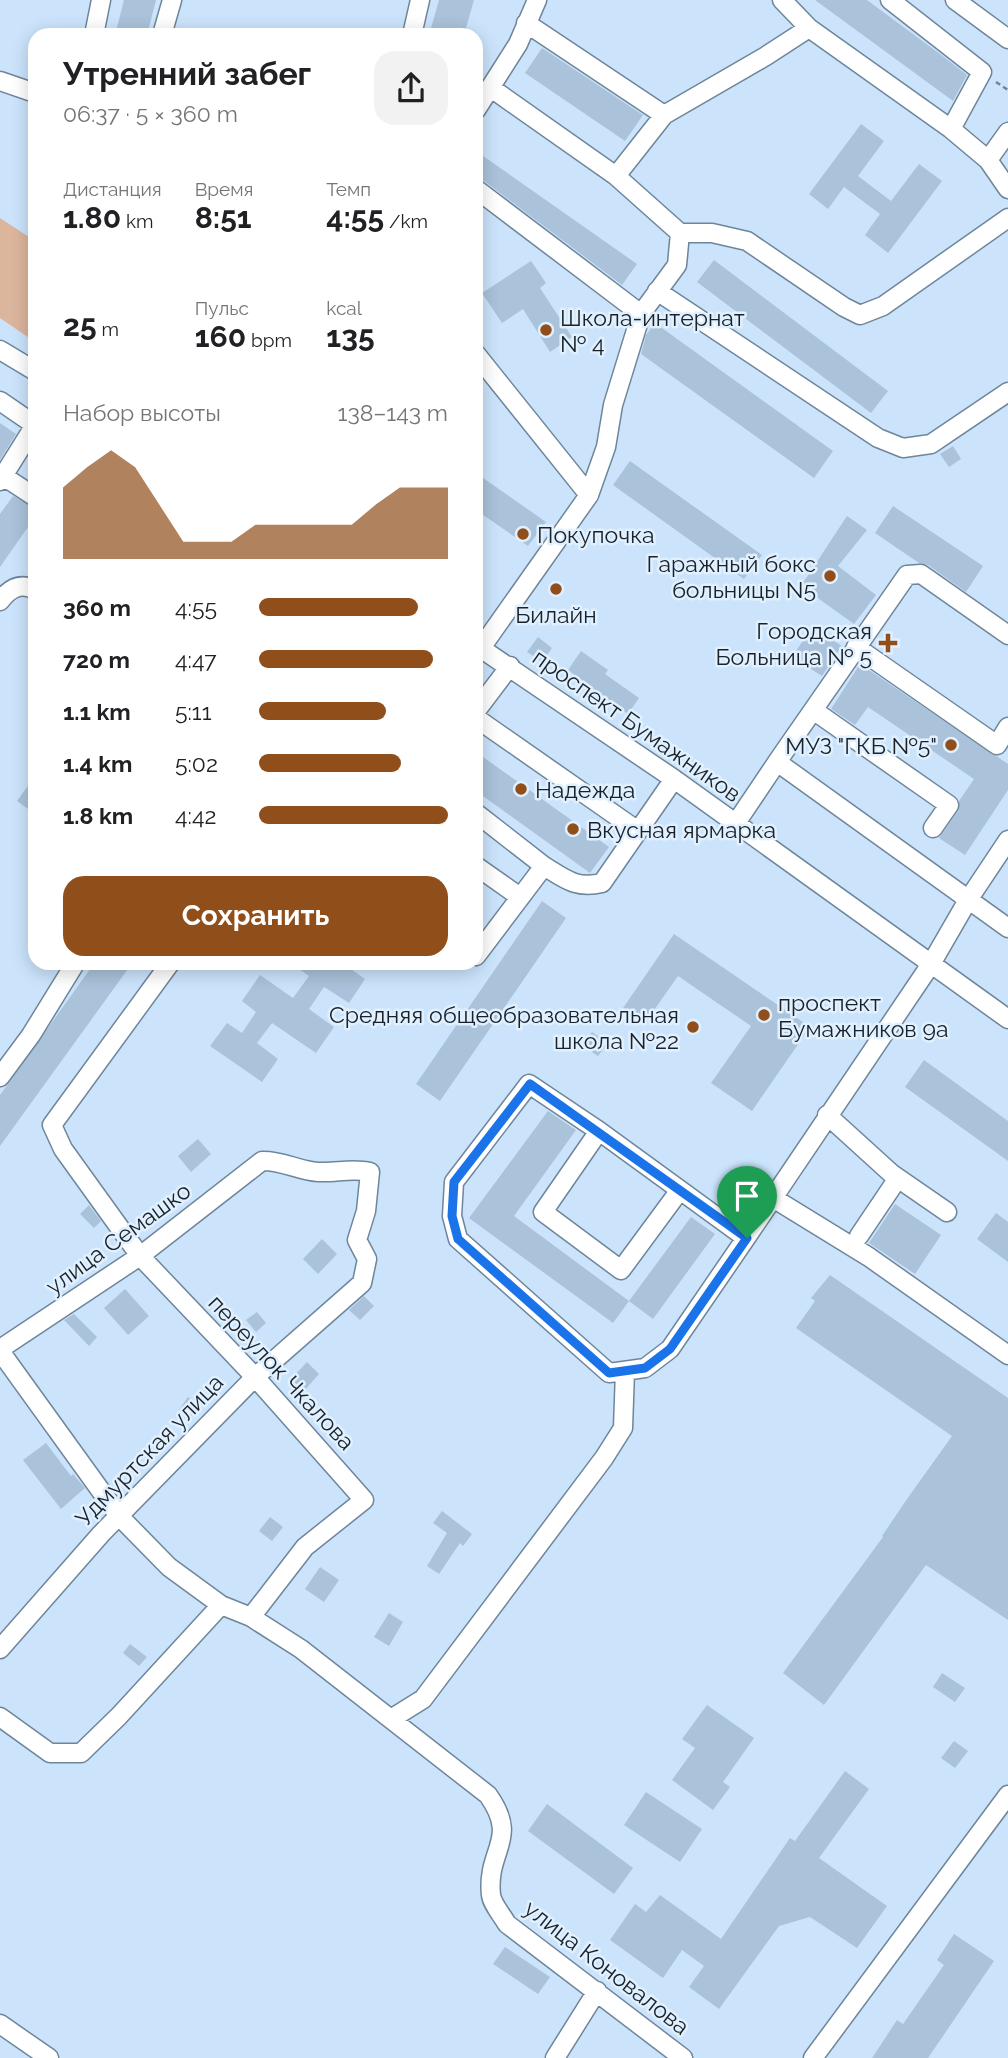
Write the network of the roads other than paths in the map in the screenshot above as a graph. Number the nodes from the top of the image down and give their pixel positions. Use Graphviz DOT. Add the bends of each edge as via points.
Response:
graph roads {
  1 [pos="101,0"];
  2 [pos="172,0"];
  3 [pos="420,0"];
  4 [pos="537,0"];
  5 [pos="782,0"];
  6 [pos="890,0"];
  7 [pos="955,0"];
  8 [pos="526,23"];
  9 [pos="95,28"];
  10 [pos="164,28"];
  11 [pos="414,28"];
  12 [pos="809,28"];
  13 [pos="1008,39"];
  14 [pos="3,82"];
  15 [pos="491,88"];
  16 [pos="28,91"];
  17 [pos="483,100"];
  18 [pos="664,115"];
  19 [pos="951,129"];
  20 [pos="1008,132"];
  21 [pos="988,160"];
  22 [pos="616,176"];
  23 [pos="1008,189"];
  24 [pos="483,194"];
  25 [pos="1008,218"];
  26 [pos="680,233"];
  27 [pos="657,291"];
  28 [pos="641,314"];
  29 [pos="0,350"];
  30 [pos="483,363"];
  31 [pos="28,367"];
  32 [pos="1008,393"];
  33 [pos="0,401"];
  34 [pos="28,420"];
  35 [pos="28,436"];
  36 [pos="2,478"];
  37 [pos="28,493"];
  38 [pos="589,495"];
  39 [pos="28,586"];
  40 [pos="0,601"];
  41 [pos="1008,635"];
  42 [pos="483,641"];
  43 [pos="856,647"];
  44 [pos="483,649"];
  45 [pos="510,666"];
  46 [pos="483,702"];
  47 [pos="813,710"];
  48 [pos="483,723"];
  49 [pos="1008,727"];
  50 [pos="777,762"];
  51 [pos="674,779"];
  52 [pos="483,818"];
  53 [pos="736,823"];
  54 [pos="933,828"];
  55 [pos="638,831"];
  56 [pos="1008,840"];
  57 [pos="544,866"];
  58 [pos="483,871"];
  59 [pos="520,897"];
  60 [pos="968,900"];
  61 [pos="1008,928"];
  62 [pos="483,947"];
  63 [pos="931,964"];
  64 [pos="71,970"];
  65 [pos="165,970"];
  66 [pos="1008,1019"];
  67 [pos="0,1077"];
  68 [pos="827,1115"];
  69 [pos="599,1131"];
  70 [pos="262,1161"];
  71 [pos="898,1178"];
  72 [pos="680,1190"];
  73 [pos="772,1198"];
  74 [pos="947,1212"];
  75 [pos="859,1236"];
  76 [pos="747,1238"];
  77 [pos="140,1256"];
  78 [pos="0,1350"];
  79 [pos="1008,1355"];
  80 [pos="625,1371"];
  81 [pos="255,1377"];
  82 [pos="119,1516"];
  83 [pos="221,1605"];
  84 [pos="251,1617"];
  85 [pos="0,1649"];
  86 [pos="0,1717"];
  87 [pos="391,1719"];
  88 [pos="1008,1796"];
  89 [pos="597,1991"];
  90 [pos="0,2024"];
  91 [pos="28,2052"];
  92 [pos="49,2058"];
  93 [pos="555,2058"];
  94 [pos="683,2058"];
  95 [pos="813,2058"];
  1 -- 9 [label="street"];
  2 -- 10 [label="street"];
  3 -- 11 [label="street"];
  4 -- 8 [label="street"];
  5 -- 12 [label="street"];
  6 -- 19 [label="street" via="982,72"];
  7 -- 13 [label="street"];
  8 -- 15 [label="street"];
  8 -- 18 [label="street"];
  12 -- 18 [label="street"];
  12 -- 19 [label="street"];
  14 -- 16 [label="street"];
  15 -- 17 [label="street"];
  15 -- 22 [label="street"];
  18 -- 22 [label="street"];
  19 -- 21 [label="street"];
  20 -- 21 [label="street"];
  21 -- 23 [label="street"];
  22 -- 26 [label="street"];
  24 -- 28 [label="street"];
  25 -- 26 [label="street" via="883,306 860,315 747,241 712,233"];
  26 -- 27 [label="street" via="677,265"];
  27 -- 28 [label="street"];
  27 -- 32 [label="street" via="878,438 903,448 931,444"];
  28 -- 38 [label="street"];
  29 -- 31 [label="street"];
  30 -- 38 [label="street"];
  33 -- 34 [label="street"];
  35 -- 36 [label="street"];
  36 -- 37 [label="street"];
  38 -- 42 [label="street"];
  39 -- 40 [label="street" via="14,587"];
  41 -- 43 [label="street" via="922,574 907,575"];
  43 -- 47 [label="street"];
  43 -- 49 [label="street" via="997,745"];
  44 -- 45 [label="street, проспект Бумажников"];
  45 -- 46 [label="street"];
  45 -- 51 [label="street, проспект Бумажников"];
  47 -- 50 [label="street"];
  47 -- 54 [label="street" via="949,805"];
  48 -- 55 [label="street"];
  50 -- 53 [label="street"];
  50 -- 60 [label="street"];
  51 -- 53 [label="street, проспект Бумажников"];
  51 -- 55 [label="street"];
  52 -- 57 [label="street"];
  53 -- 63 [label="street, проспект Бумажников"];
  55 -- 57 [label="street" via="602,883 573,884"];
  56 -- 60 [label="street"];
  57 -- 59 [label="street"];
  58 -- 59 [label="street"];
  59 -- 62 [label="street"];
  60 -- 61 [label="street"];
  60 -- 63 [label="street"];
  63 -- 66 [label="street, проспект Бумажников"];
  63 -- 68 [label="street"];
  64 -- 67 [label="street"];
  65 -- 77 [label="street, переулок Чкалова" via="52,1125 63,1149"];
  68 -- 71 [label="street"];
  68 -- 73 [label="street"];
  69 -- 72 [label="street"];
  69 -- 72 [label="street" via="543,1212 621,1270"];
  69 -- 80 [label="street" via="530,1084 454,1182 452,1216 458,1239 468,1248 609,1373"];
  70 -- 77 [label="street, улица Семашко"];
  70 -- 81 [label="street, Удмуртская улица" via="319,1172 370,1172 357,1240 367,1259 362,1283"];
  71 -- 74 [label="street"];
  71 -- 75 [label="street"];
  72 -- 76 [label="street"];
  73 -- 76 [label="street"];
  73 -- 79 [label="street" via="869,1257"];
  76 -- 80 [label="street" via="670,1349 645,1368"];
  77 -- 78 [label="street, улица Семашко"];
  77 -- 81 [label="street, переулок Чкалова"];
  78 -- 82 [label="street, улица Коновалова"];
  80 -- 87 [label="street" via="623,1429 604,1458 423,1699"];
  81 -- 82 [label="street, Удмуртская улица"];
  81 -- 84 [label="street, переулок Чкалова" via="364,1500 305,1547"];
  82 -- 83 [label="street, улица Коновалова" via="169,1567"];
  82 -- 85 [label="street, Удмуртская улица"];
  83 -- 84 [label="street, улица Коновалова"];
  83 -- 86 [label="street" via="81,1753 50,1753"];
  84 -- 87 [label="street, улица Коновалова" via="301,1649"];
  87 -- 89 [label="street, улица Коновалова" via="488,1795 500,1812 504,1832 492,1867 491,1898 507,1924"];
  88 -- 95 [label="street"];
  89 -- 93 [label="street"];
  89 -- 94 [label="street, улица Коновалова"];
  90 -- 91 [label="street"];
  91 -- 92 [label="street"];
}
